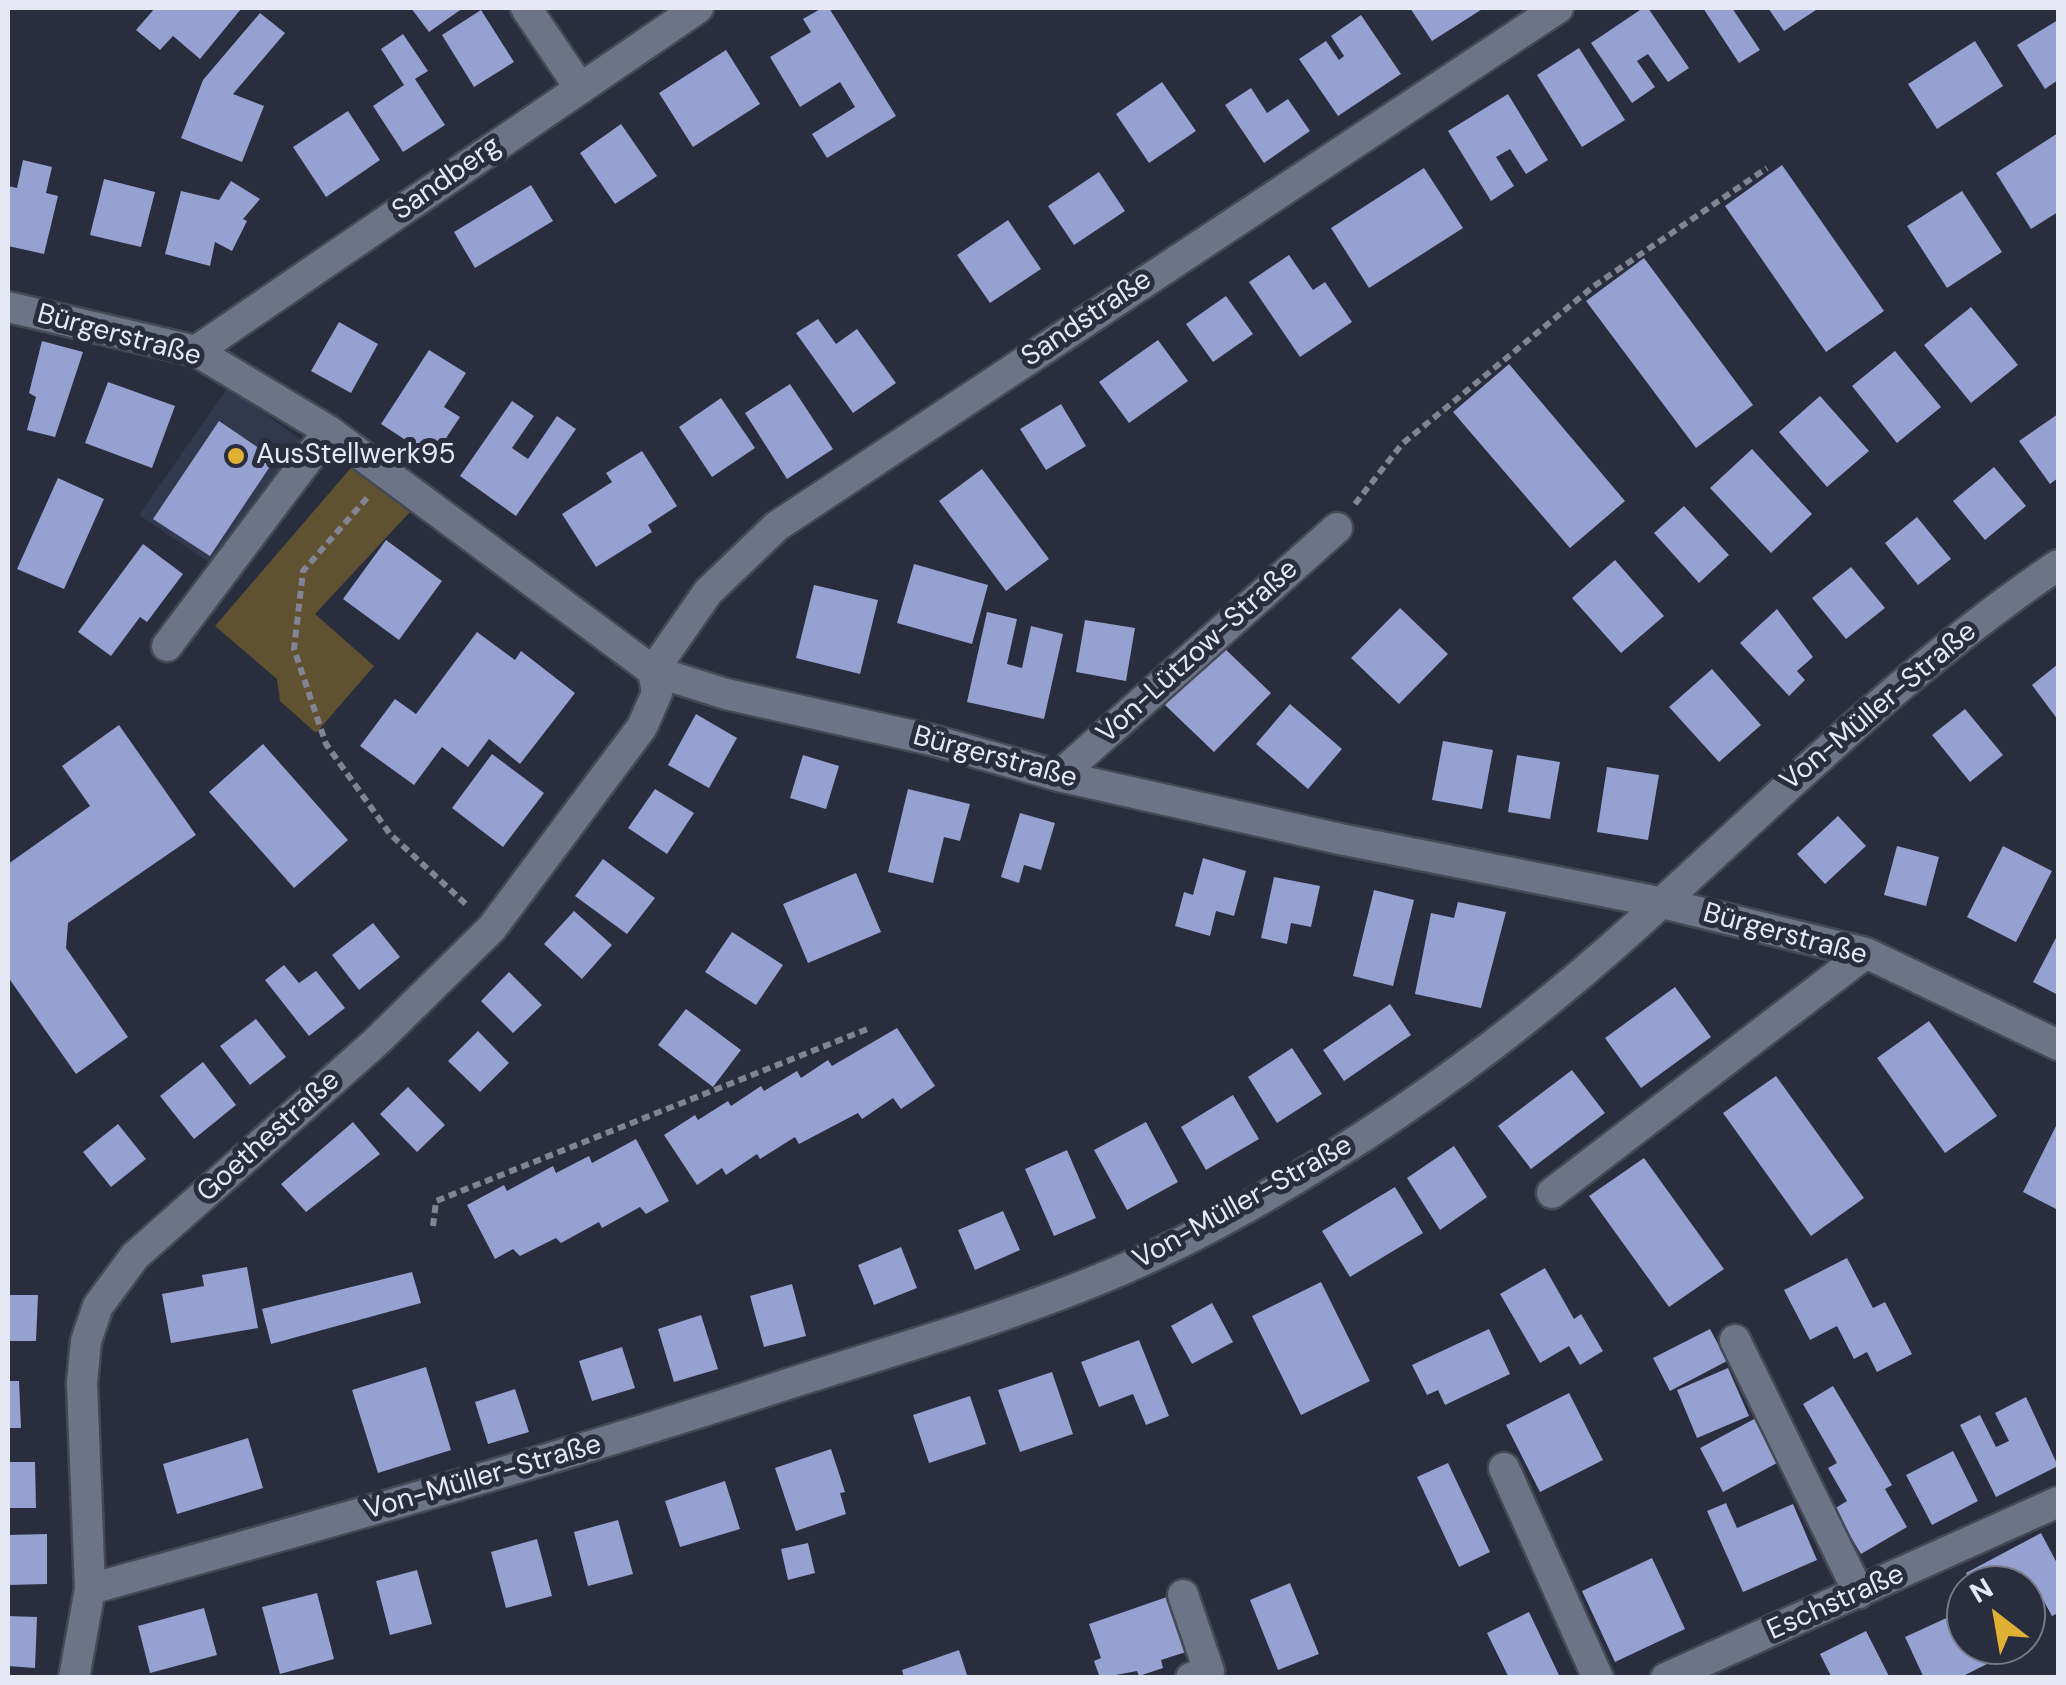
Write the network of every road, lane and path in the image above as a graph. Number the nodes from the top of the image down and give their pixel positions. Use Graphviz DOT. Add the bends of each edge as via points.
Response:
graph roads {
  1 [pos="526,8"];
  2 [pos="698,8"];
  3 [pos="1558,8"];
  4 [pos="580,88"];
  5 [pos="1767,168"];
  6 [pos="8,306"];
  7 [pos="196,352"];
  8 [pos="329,431"];
  9 [pos="387,474"];
  10 [pos="1337,528"];
  11 [pos="2058,565"];
  12 [pos="167,646"];
  13 [pos="653,671"];
  14 [pos="1058,776"];
  15 [pos="1658,902"];
  16 [pos="492,928"];
  17 [pos="1866,953"];
  18 [pos="870,1028"];
  19 [pos="2058,1045"];
  20 [pos="1552,1194"];
  21 [pos="433,1226"];
  22 [pos="1735,1340"];
  23 [pos="1504,1468"];
  24 [pos="2058,1502"];
  25 [pos="90,1589"];
  26 [pos="1859,1593"];
  27 [pos="1183,1594"];
  28 [pos="74,1678"];
  29 [pos="1192,1678"];
  30 [pos="1598,1678"];
  31 [pos="1666,1678"];
  1 -- 4 [label="street"];
  2 -- 4 [label="street, Sandberg"];
  3 -- 13 [label="street, Sandstraße" via="777,526 708,592"];
  4 -- 7 [label="street, Sandberg"];
  5 -- 10 [label="path" via="1594,286 1402,444"];
  6 -- 7 [label="street, Bürgerstraße"];
  7 -- 8 [label="street, Bürgerstraße"];
  8 -- 9 [label="street, Bürgerstraße"];
  8 -- 12 [label="street"];
  9 -- 13 [label="street, Bürgerstraße"];
  9 -- 16 [label="path" via="303,570 294,649 326,744 390,834"];
  10 -- 14 [label="street, Von-Lützow-Straße"];
  11 -- 15 [label="street, Von-Müller-Straße" via="1824,748"];
  13 -- 14 [label="street, Bürgerstraße"];
  13 -- 16 [label="street, Goethestraße" via="657,693 642,727"];
  14 -- 15 [label="street, Bürgerstraße"];
  15 -- 17 [label="street, Bürgerstraße"];
  15 -- 25 [label="street, Von-Müller-Straße" via="1566,984 1371,1131 1244,1209 1117,1272 590,1449"];
  16 -- 25 [label="street, Goethestraße" via="376,1042 136,1256 98,1306 82,1384"];
  17 -- 19 [label="street, Bürgerstraße"];
  17 -- 20 [label="street"];
  18 -- 21 [label="path" via="436,1201"];
  22 -- 26 [label="street"];
  23 -- 30 [label="street"];
  24 -- 26 [label="street, Eschstraße"];
  25 -- 28 [label="street, Goethestraße"];
  26 -- 31 [label="street, Eschstraße"];
  27 -- 29 [label="street" via="1209,1670"];
}
